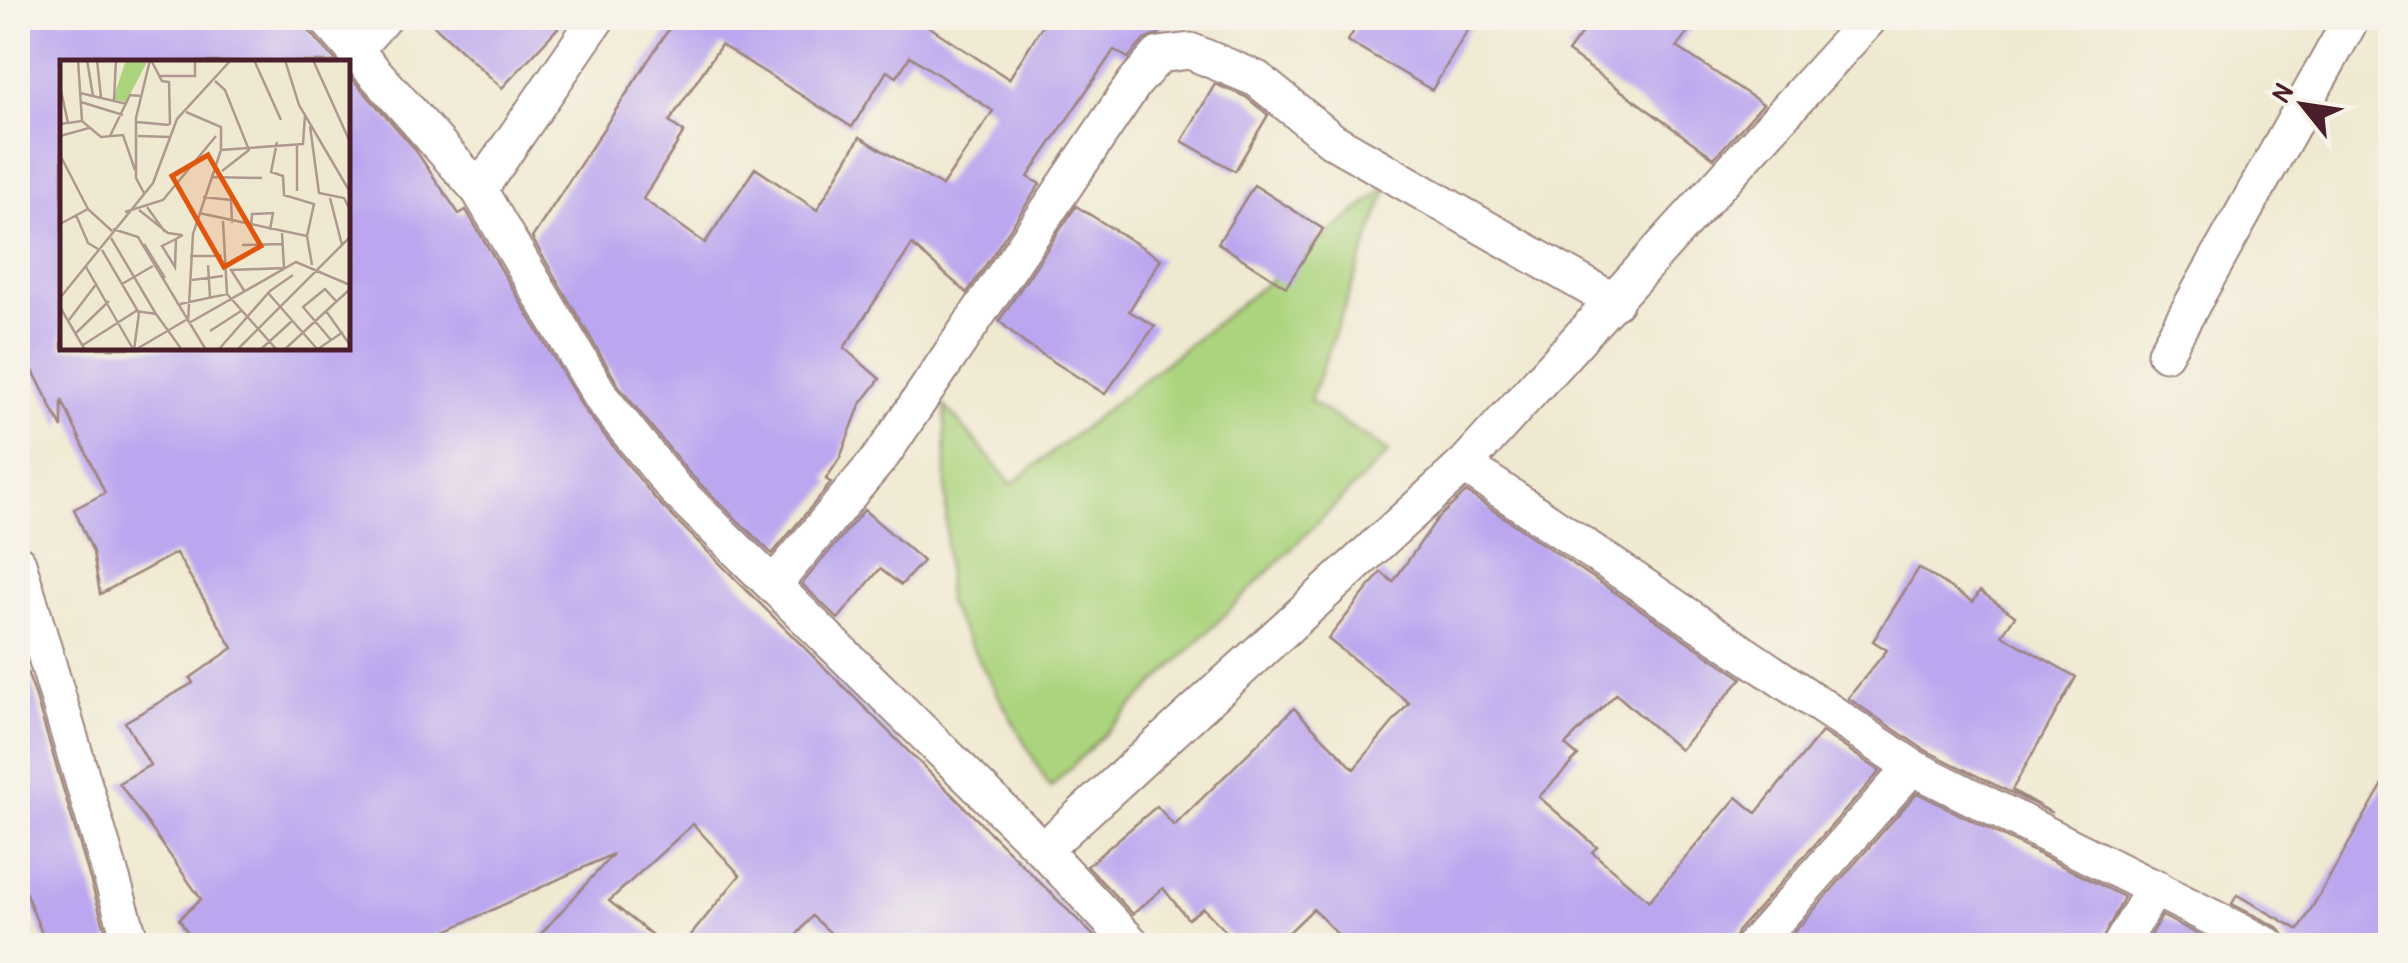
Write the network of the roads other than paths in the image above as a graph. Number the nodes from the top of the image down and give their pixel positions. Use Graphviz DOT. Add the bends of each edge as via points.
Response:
graph roads {
  1 [pos="326,18"];
  2 [pos="383,18"];
  3 [pos="597,18"];
  4 [pos="1870,18"];
  5 [pos="2352,18"];
  6 [pos="354,51"];
  7 [pos="479,190"];
  8 [pos="1615,302"];
  9 [pos="2165,353"];
  10 [pos="1464,465"];
  11 [pos="18,563"];
  12 [pos="774,584"];
  13 [pos="1912,767"];
  14 [pos="1043,850"];
  15 [pos="2156,887"];
  16 [pos="132,946"];
  17 [pos="1134,946"];
  18 [pos="1754,946"];
  19 [pos="2120,946"];
  20 [pos="2269,946"];
  1 -- 6 [label="street"];
  2 -- 6 [label="street"];
  3 -- 7 [label="street"];
  4 -- 8 [label="street"];
  5 -- 9 [label="street"];
  6 -- 7 [label="street"];
  7 -- 12 [label="street" via="603,400 674,488"];
  8 -- 10 [label="street"];
  8 -- 12 [label="street" via="1332,141 1257,78 1190,51 1159,55 884,454"];
  10 -- 13 [label="street"];
  10 -- 14 [label="street"];
  11 -- 16 [label="street"];
  12 -- 14 [label="street"];
  13 -- 15 [label="street"];
  13 -- 18 [label="street"];
  14 -- 17 [label="street"];
  15 -- 19 [label="street"];
  15 -- 20 [label="street"];
}
